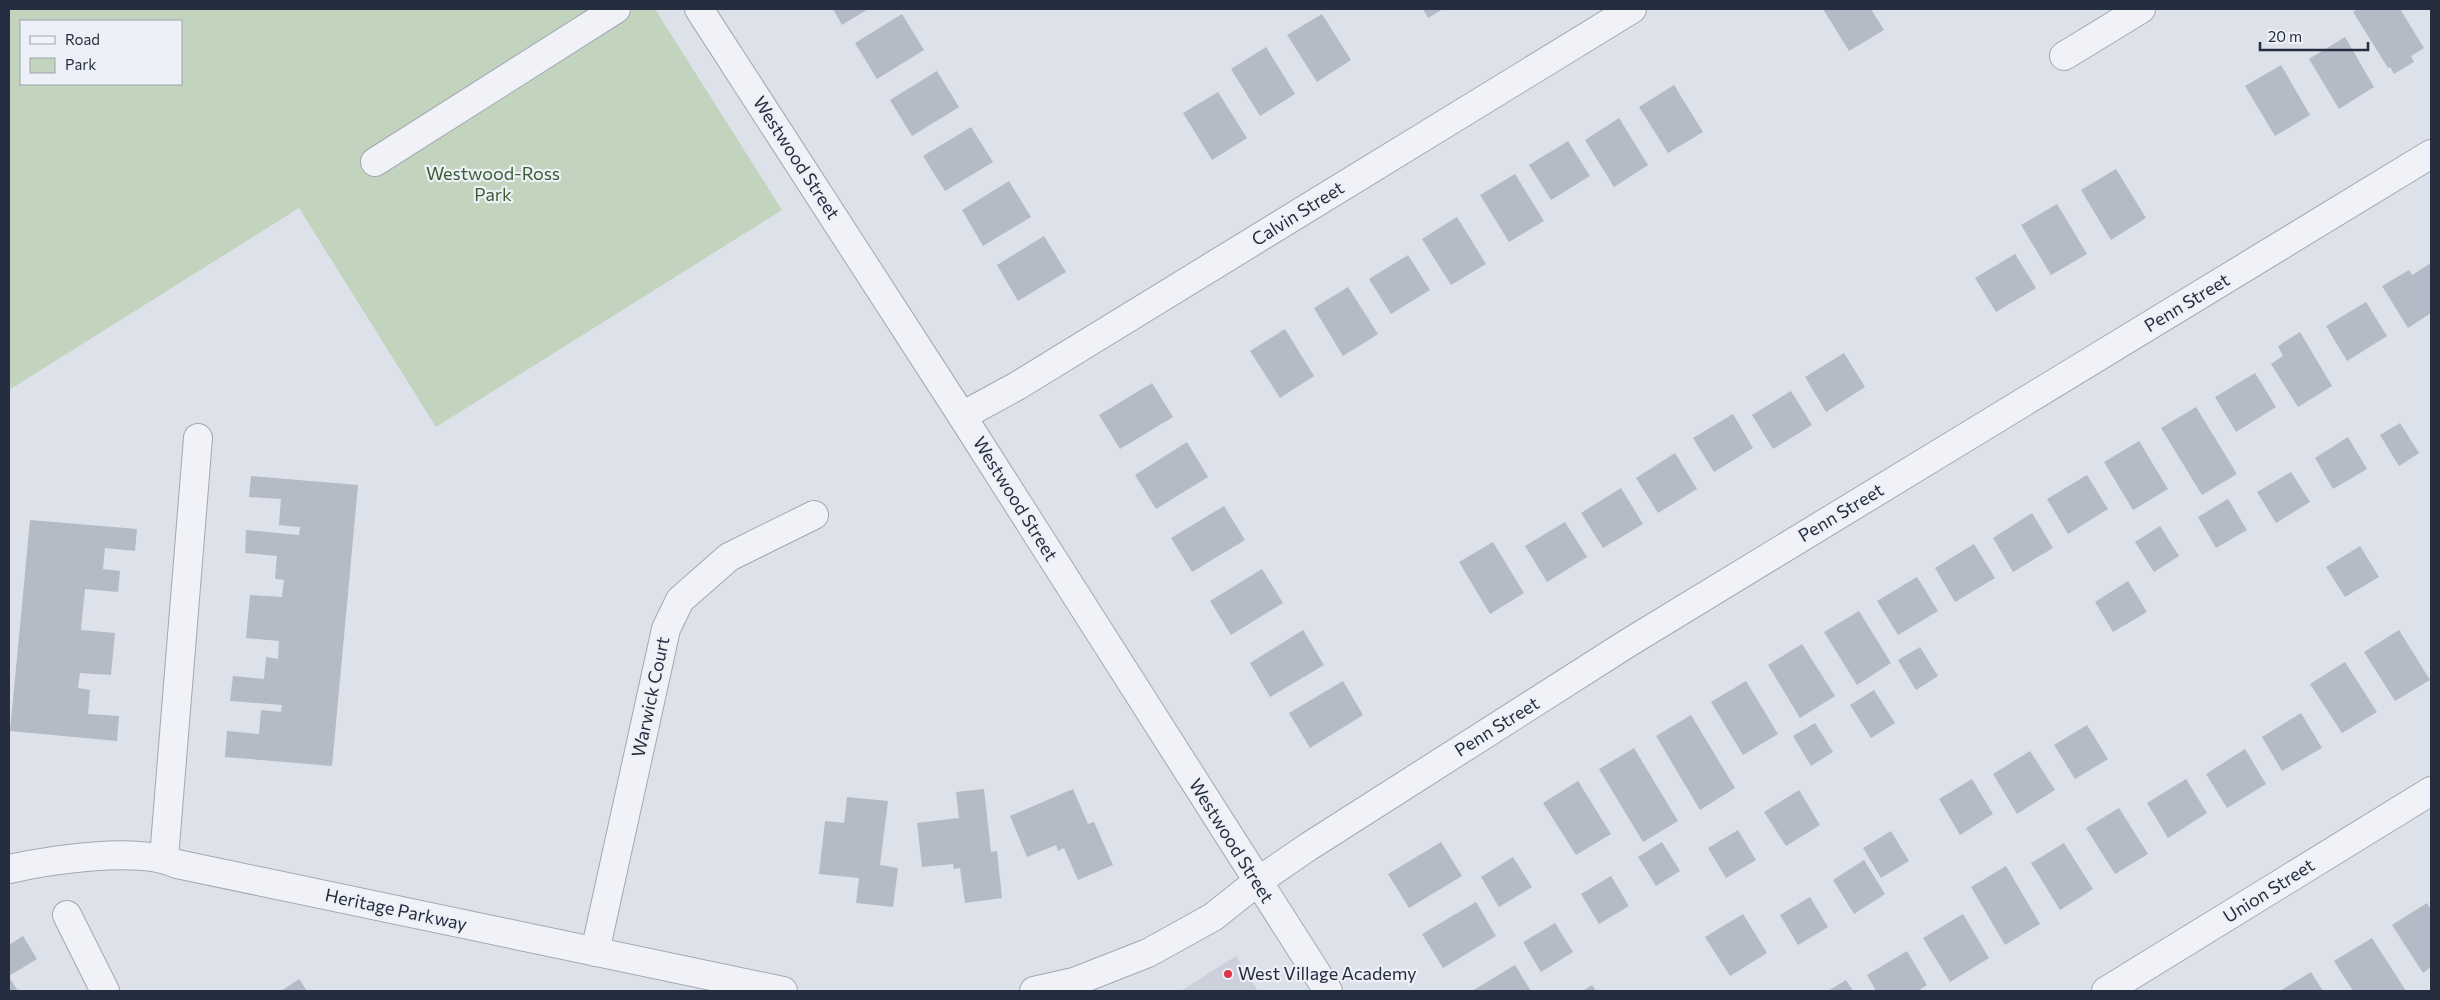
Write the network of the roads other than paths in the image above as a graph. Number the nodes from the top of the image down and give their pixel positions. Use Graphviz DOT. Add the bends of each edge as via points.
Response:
graph roads {
  1 [pos="616,9"];
  2 [pos="699,9"];
  3 [pos="1632,9"];
  4 [pos="2141,9"];
  5 [pos="2064,56"];
  6 [pos="2431,154"];
  7 [pos="375,162"];
  8 [pos="962,416"];
  9 [pos="198,438"];
  10 [pos="814,515"];
  11 [pos="2431,791"];
  12 [pos="164,858"];
  13 [pos="9,869"];
  14 [pos="1257,882"];
  15 [pos="67,915"];
  16 [pos="595,952"];
  17 [pos="685,982"];
  18 [pos="105,991"];
  19 [pos="783,991"];
  20 [pos="1034,991"];
  21 [pos="1328,991"];
  22 [pos="2106,991"];
  1 -- 7 [label="street"];
  2 -- 8 [label="street, Westwood Street"];
  3 -- 8 [label="street, Calvin Street" via="1017,386"];
  4 -- 5 [label="street"];
  6 -- 14 [label="street, Penn Street" via="1628,643"];
  8 -- 14 [label="street, Westwood Street"];
  9 -- 12 [label="street"];
  10 -- 16 [label="street, Warwick Court" via="729,557 680,600 666,629"];
  11 -- 22 [label="street, Union Street"];
  12 -- 13 [label="street, Heritage Parkway" via="114,856 50,860"];
  12 -- 16 [label="street, Heritage Parkway" via="177,864"];
  14 -- 20 [label="street" via="1213,917 1148,953 1074,982"];
  14 -- 21 [label="street, Westwood Street"];
  15 -- 18 [label="street"];
  16 -- 17 [label="street, Heritage Parkway"];
  17 -- 19 [label="street, Heritage Parkway"];
}
